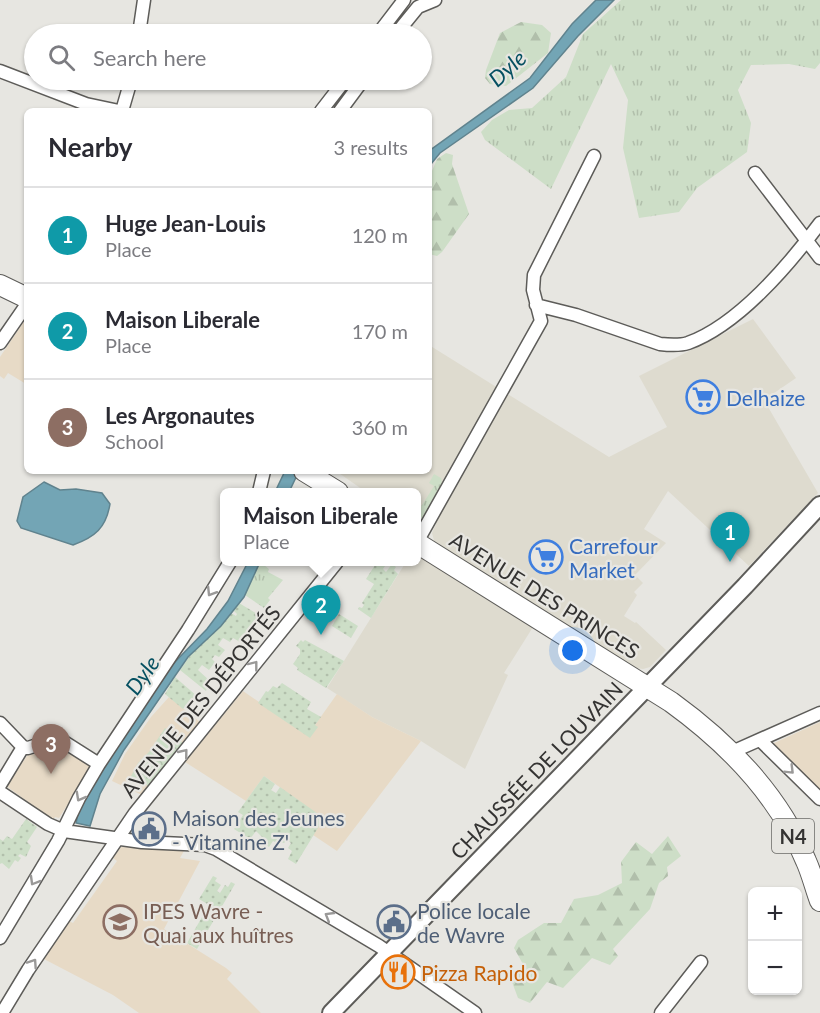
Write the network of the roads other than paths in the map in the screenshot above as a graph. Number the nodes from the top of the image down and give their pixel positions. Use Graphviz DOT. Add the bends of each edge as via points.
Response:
graph roads {
  1 [pos="144,0"];
  2 [pos="404,0"];
  3 [pos="427,1"];
  4 [pos="140,24"];
  5 [pos="386,24"];
  6 [pos="404,24"];
  7 [pos="0,71"];
  8 [pos="24,80"];
  9 [pos="48,90"];
  10 [pos="128,90"];
  11 [pos="337,90"];
  12 [pos="356,90"];
  13 [pos="104,108"];
  14 [pos="122,108"];
  15 [pos="323,108"];
  16 [pos="342,108"];
  17 [pos="594,156"];
  18 [pos="755,173"];
  19 [pos="820,223"];
  20 [pos="807,241"];
  21 [pos="820,258"];
  22 [pos="0,285"];
  23 [pos="24,297"];
  24 [pos="536,305"];
  25 [pos="24,308"];
  26 [pos="0,343"];
  27 [pos="308,474"];
  28 [pos="331,488"];
  29 [pos="820,505"];
  30 [pos="421,536"];
  31 [pos="421,546"];
  32 [pos="227,566"];
  33 [pos="333,566"];
  34 [pos="647,687"];
  35 [pos="820,713"];
  36 [pos="0,723"];
  37 [pos="760,741"];
  38 [pos="23,747"];
  39 [pos="732,752"];
  40 [pos="99,764"];
  41 [pos="0,785"];
  42 [pos="0,792"];
  43 [pos="820,799"];
  44 [pos="69,832"];
  45 [pos="118,839"];
  46 [pos="820,900"];
  47 [pos="0,938"];
  48 [pos="390,953"];
  49 [pos="701,962"];
  50 [pos="2,1013"];
  51 [pos="331,1013"];
  52 [pos="475,1013"];
  53 [pos="661,1013"];
  1 -- 4 [label="street"];
  2 -- 5 [label="street"];
  3 -- 6 [label="street"];
  7 -- 8 [label="street"];
  9 -- 13 [label="street"];
  10 -- 14 [label="street"];
  11 -- 15 [label="street"];
  12 -- 16 [label="street"];
  17 -- 24 [label="street" via="534,275"];
  18 -- 20 [label="street"];
  19 -- 20 [label="street"];
  20 -- 21 [label="street"];
  20 -- 24 [label="street" via="746,309 688,343 660,344"];
  22 -- 23 [label="main road"];
  24 -- 30 [label="street" via="541,321"];
  25 -- 26 [label="street"];
  27 -- 28 [label="main road"];
  29 -- 34 [label="main road, CHAUSSÉE DE LOUVAIN"];
  31 -- 34 [label="main road, AVENUE DES PRINCES / N4"];
  32 -- 40 [label="street, one-way"];
  45 -- 33 [label="street, AVENUE DES DÉPORTÉS, one-way"];
  34 -- 39 [label="main road, N4" via="703,726"];
  34 -- 48 [label="main road, CHAUSSÉE DE LOUVAIN"];
  35 -- 37 [label="street"];
  36 -- 38 [label="street"];
  37 -- 39 [label="street"];
  37 -- 43 [label="street, one-way"];
  38 -- 40 [label="street" via="58,738"];
  38 -- 41 [label="street"];
  39 -- 46 [label="main road, N4" via="785,820"];
  40 -- 44 [label="street, one-way" via="78,798"];
  42 -- 44 [label="street" via="48,824"];
  44 -- 45 [label="street"];
  44 -- 47 [label="street, one-way"];
  48 -- 45 [label="street, one-way" via="216,849"];
  50 -- 45 [label="street, AVENUE DES DÉPORTÉS, one-way"];
  48 -- 51 [label="main road, CHAUSSÉE DE LOUVAIN"];
  48 -- 52 [label="street"];
  49 -- 53 [label="street"];
}
